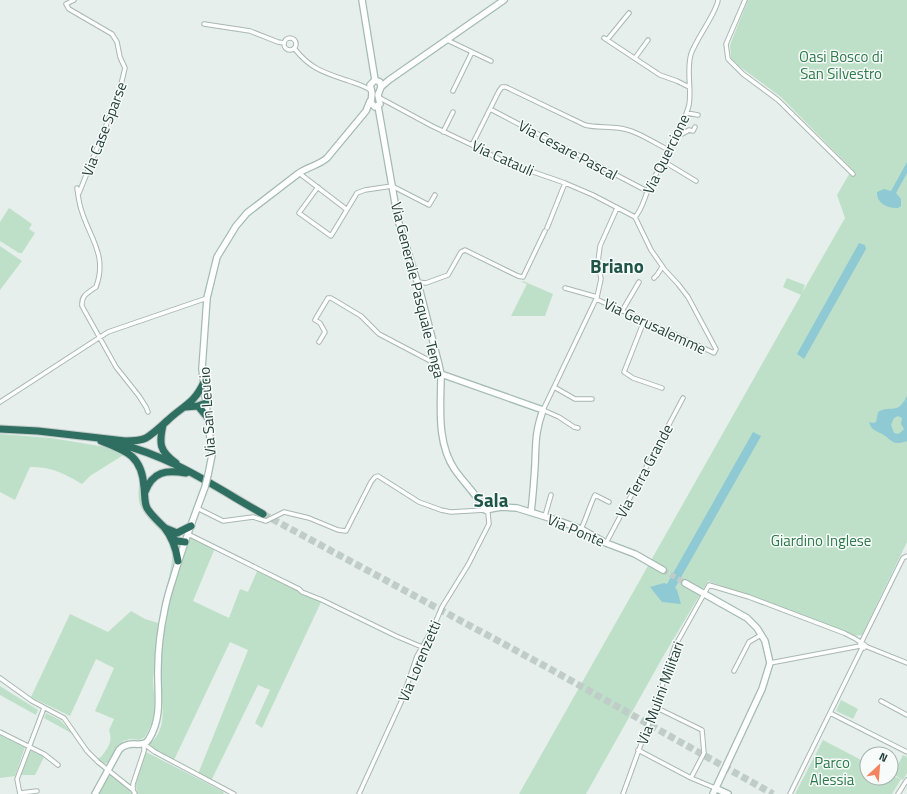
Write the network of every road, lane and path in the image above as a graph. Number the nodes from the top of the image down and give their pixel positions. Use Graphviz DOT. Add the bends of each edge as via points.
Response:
graph roads {
  1 [pos="74,0"];
  2 [pos="362,0"];
  3 [pos="504,0"];
  4 [pos="718,0"];
  5 [pos="745,0"];
  6 [pos="629,13"];
  7 [pos="204,24"];
  8 [pos="447,40"];
  9 [pos="648,40"];
  10 [pos="284,43"];
  11 [pos="294,48"];
  12 [pos="472,52"];
  13 [pos="635,58"];
  14 [pos="491,61"];
  15 [pos="377,80"];
  16 [pos="389,80"];
  17 [pos="370,85"];
  18 [pos="362,86"];
  19 [pos="381,87"];
  20 [pos="689,87"];
  21 [pos="453,91"];
  22 [pos="372,92"];
  23 [pos="379,97"];
  24 [pos="376,105"];
  25 [pos="391,105"];
  26 [pos="490,109"];
  27 [pos="453,112"];
  28 [pos="687,112"];
  29 [pos="698,115"];
  30 [pos="695,127"];
  31 [pos="443,132"];
  32 [pos="678,132"];
  33 [pos="472,145"];
  34 [pos="669,150"];
  35 [pos="663,161"];
  36 [pos="299,173"];
  37 [pos="853,174"];
  38 [pos="696,181"];
  39 [pos="565,183"];
  40 [pos="392,186"];
  41 [pos="318,187"];
  42 [pos="77,188"];
  43 [pos="647,192"];
  44 [pos="78,194"];
  45 [pos="435,195"];
  46 [pos="617,208"];
  47 [pos="346,209"];
  48 [pos="635,218"];
  49 [pos="662,267"];
  50 [pos="654,278"];
  51 [pos="417,282"];
  52 [pos="638,282"];
  53 [pos="426,283"];
  54 [pos="565,288"];
  55 [pos="420,291"];
  56 [pos="208,298"];
  57 [pos="596,298"];
  58 [pos="622,311"];
  59 [pos="644,321"];
  60 [pos="100,337"];
  61 [pos="319,342"];
  62 [pos="440,365"];
  63 [pos="441,374"];
  64 [pos="204,382"];
  65 [pos="554,387"];
  66 [pos="662,388"];
  67 [pos="683,398"];
  68 [pos="194,399"];
  69 [pos="592,399"];
  70 [pos="0,402"];
  71 [pos="206,403"];
  72 [pos="198,406"];
  73 [pos="185,407"];
  74 [pos="543,410"];
  75 [pos="148,412"];
  76 [pos="208,418"];
  77 [pos="163,425"];
  78 [pos="578,428"];
  79 [pos="0,429"];
  80 [pos="92,437"];
  81 [pos="194,475"];
  82 [pos="145,493"];
  83 [pos="551,495"];
  84 [pos="609,502"];
  85 [pos="197,508"];
  86 [pos="485,510"];
  87 [pos="531,512"];
  88 [pos="263,514"];
  89 [pos="545,516"];
  90 [pos="190,526"];
  91 [pos="165,528"];
  92 [pos="582,529"];
  93 [pos="177,532"];
  94 [pos="188,534"];
  95 [pos="172,538"];
  96 [pos="185,542"];
  97 [pos="606,543"];
  98 [pos="907,556"];
  99 [pos="178,561"];
  100 [pos="663,570"];
  101 [pos="685,583"];
  102 [pos="704,594"];
  103 [pos="761,635"];
  104 [pos="862,646"];
  105 [pos="422,647"];
  106 [pos="770,663"];
  107 [pos="907,663"];
  108 [pos="734,671"];
  109 [pos="0,678"];
  110 [pos="881,701"];
  111 [pos="655,707"];
  112 [pos="44,708"];
  113 [pos="830,713"];
  114 [pos="907,715"];
  115 [pos="0,732"];
  116 [pos="144,744"];
  117 [pos="29,747"];
  118 [pos="638,750"];
  119 [pos="907,752"];
  120 [pos="58,765"];
  121 [pos="108,770"];
  122 [pos="692,778"];
  123 [pos="907,780"];
  124 [pos="715,788"];
  125 [pos="133,790"];
  126 [pos="37,791"];
  127 [pos="20,794"];
  128 [pos="95,794"];
  129 [pos="135,794"];
  130 [pos="234,794"];
  131 [pos="359,794"];
  132 [pos="623,794"];
  133 [pos="712,794"];
  134 [pos="728,794"];
  135 [pos="790,794"];
  136 [pos="898,794"];
  1 -- 44 [label="street, Via Case Sparse" via="66,4 70,9 116,38 125,68 119,93"];
  2 -- 15 [label="street"];
  3 -- 8 [label="street"];
  4 -- 20 [label="street, Via Quercione" via="688,65"];
  5 -- 37 [label="street" via="726,44 728,59 743,74 778,100"];
  6 -- 13 [label="street" via="605,39"];
  7 -- 10 [label="street" via="250,31"];
  8 -- 12 [label="street"];
  8 -- 16 [label="street"];
  9 -- 13 [label="street"];
  10 -- 11 [label="street" via="287,49"];
  10 -- 11 [label="street" via="287,38 292,38 296,43"];
  11 -- 18 [label="street" via="311,66"];
  12 -- 14 [label="street"];
  12 -- 21 [label="street"];
  13 -- 20 [label="street" via="660,75"];
  15 -- 16 [label="street"];
  15 -- 17 [label="street"];
  15 -- 19 [label="street"];
  16 -- 19 [label="street"];
  17 -- 18 [label="street"];
  17 -- 22 [label="street"];
  18 -- 22 [label="street"];
  19 -- 23 [label="street, Via Generale Pasquale Tenga"];
  20 -- 28 [label="street, Via Quercione"];
  22 -- 24 [label="street"];
  23 -- 24 [label="street, Via Generale Pasquale Tenga"];
  23 -- 25 [label="street, Via Catauli"];
  24 -- 25 [label="street, Via Catauli"];
  24 -- 36 [label="street, Via San Leucio" via="366,111 327,158"];
  24 -- 40 [label="street, Via Generale Pasquale Tenga"];
  25 -- 31 [label="street, Via Catauli"];
  26 -- 33 [label="street"];
  26 -- 34 [label="street" via="498,91 502,87 509,87 585,125 620,128"];
  26 -- 43 [label="street, Via Cesare Pascal"];
  27 -- 31 [label="street"];
  28 -- 29 [label="street"];
  28 -- 32 [label="street, Via Quercione"];
  30 -- 32 [label="street" via="682,134"];
  31 -- 33 [label="street, Via Catauli"];
  32 -- 34 [label="street, Via Quercione"];
  33 -- 39 [label="street, Via Catauli" via="505,162"];
  34 -- 35 [label="street, Via Quercione"];
  35 -- 38 [label="street"];
  35 -- 43 [label="street, Via Quercione"];
  36 -- 41 [label="street"];
  36 -- 56 [label="street, Via San Leucio" via="247,214 236,226 217,257"];
  39 -- 46 [label="street, Via Catauli"];
  39 -- 53 [label="street" via="523,277 465,250 461,252 448,275"];
  40 -- 45 [label="street" via="429,206"];
  40 -- 47 [label="street" via="357,193"];
  40 -- 51 [label="street, Via Generale Pasquale Tenga" via="398,220"];
  41 -- 47 [label="street"];
  41 -- 47 [label="street" via="299,213 330,236"];
  42 -- 44 [label="street"];
  43 -- 48 [label="street, Via Quercione"];
  44 -- 60 [label="street" via="81,210 99,254 100,265 96,286 83,297 82,306"];
  46 -- 48 [label="street, Via Catauli"];
  46 -- 57 [label="street" via="600,246 598,262 601,278"];
  48 -- 49 [label="street"];
  49 -- 50 [label="street"];
  49 -- 59 [label="street, Via Gerusalemme" via="688,297 716,349 714,353"];
  51 -- 53 [label="street"];
  51 -- 55 [label="street, Via Generale Pasquale Tenga"];
  52 -- 58 [label="street"];
  53 -- 55 [label="street"];
  54 -- 57 [label="street, Via Gerusalemme"];
  55 -- 62 [label="street, Via Generale Pasquale Tenga"];
  56 -- 60 [label="street"];
  56 -- 64 [label="street, Via San Leucio" via="202,369"];
  57 -- 58 [label="street, Via Gerusalemme"];
  57 -- 65 [label="street"];
  58 -- 59 [label="street, Via Gerusalemme"];
  59 -- 66 [label="street" via="624,372 633,378"];
  60 -- 70 [label="street"];
  60 -- 75 [label="street" via="116,367"];
  61 -- 62 [label="street" via="324,332 316,318 328,298 331,298 361,316 379,334"];
  62 -- 63 [label="street, Via Generale Pasquale Tenga"];
  63 -- 74 [label="street"];
  63 -- 86 [label="street, Via Generale Pasquale Tenga" via="441,425 448,457"];
  64 -- 68 [label="highway"];
  64 -- 71 [label="street, Via San Leucio"];
  65 -- 69 [label="street" via="575,399"];
  65 -- 74 [label="street"];
  67 -- 97 [label="street, Via Terra Grande"];
  68 -- 71 [label="highway"];
  68 -- 73 [label="highway"];
  71 -- 72 [label="highway"];
  71 -- 76 [label="street, Via San Leucio"];
  72 -- 73 [label="highway"];
  72 -- 76 [label="highway"];
  73 -- 77 [label="highway"];
  74 -- 78 [label="street"];
  74 -- 87 [label="street" via="536,439"];
  76 -- 85 [label="street, Via San Leucio, bridge" via="212,455"];
  77 -- 80 [label="highway" via="146,438 136,441"];
  77 -- 81 [label="highway" via="159,440 161,447 172,460"];
  79 -- 80 [label="highway"];
  80 -- 81 [label="highway" via="141,451"];
  80 -- 82 [label="highway" via="122,449 137,461 141,468"];
  81 -- 82 [label="highway" via="170,471 161,473 148,484"];
  81 -- 88 [label="highway"];
  82 -- 91 [label="highway" via="144,501 147,508"];
  83 -- 89 [label="street"];
  84 -- 92 [label="street" via="595,495"];
  85 -- 86 [label="street" via="223,521 253,517 266,521 284,512 346,531 371,482 378,476 420,502 441,510"];
  85 -- 90 [label="street, Via San Leucio"];
  86 -- 87 [label="street, Via Ponte" via="501,507"];
  86 -- 105 [label="street, Via Lorenzetti" via="490,524 486,533 442,607"];
  87 -- 89 [label="street, Via Ponte"];
  89 -- 92 [label="street, Via Ponte"];
  90 -- 93 [label="highway"];
  90 -- 94 [label="street, Via San Leucio"];
  91 -- 93 [label="highway"];
  91 -- 95 [label="highway"];
  92 -- 97 [label="street, Via Ponte"];
  93 -- 96 [label="highway"];
  94 -- 96 [label="street, Via San Leucio"];
  94 -- 105 [label="street" via="302,592"];
  95 -- 96 [label="highway"];
  95 -- 99 [label="highway"];
  96 -- 99 [label="street, Via San Leucio"];
  97 -- 100 [label="street, Via Ponte" via="635,554"];
  98 -- 104 [label="street" via="903,558"];
  99 -- 116 [label="street, Via San Leucio" via="165,607 158,667 158,715 148,741"];
  101 -- 102 [label="street"];
  102 -- 103 [label="street" via="747,618"];
  102 -- 104 [label="street, Via Mulini Militari" via="709,585 844,633 858,639"];
  102 -- 111 [label="street, Via Mulini Militari" via="675,646"];
  103 -- 106 [label="street"];
  103 -- 108 [label="street" via="749,642"];
  104 -- 106 [label="street"];
  104 -- 107 [label="street"];
  104 -- 113 [label="street"];
  105 -- 131 [label="street, Via Lorenzetti" via="402,700"];
  106 -- 124 [label="street" via="762,690"];
  109 -- 112 [label="street"];
  110 -- 114 [label="street"];
  111 -- 118 [label="street, Via Mulini Militari"];
  111 -- 122 [label="street" via="702,730 704,753"];
  112 -- 117 [label="street"];
  112 -- 121 [label="street" via="64,718 87,751"];
  113 -- 119 [label="street"];
  113 -- 135 [label="street"];
  115 -- 117 [label="street"];
  116 -- 121 [label="street" via="128,743 123,746"];
  116 -- 125 [label="street"];
  116 -- 130 [label="street"];
  117 -- 120 [label="street"];
  117 -- 127 [label="street" via="17,779"];
  118 -- 122 [label="street"];
  118 -- 132 [label="street, Via Mulini Militari"];
  121 -- 125 [label="street"];
  121 -- 128 [label="street"];
  122 -- 124 [label="street"];
  123 -- 136 [label="street"];
  124 -- 133 [label="street"];
  124 -- 134 [label="street"];
  125 -- 129 [label="street"];
  126 -- 127 [label="street"];
}
